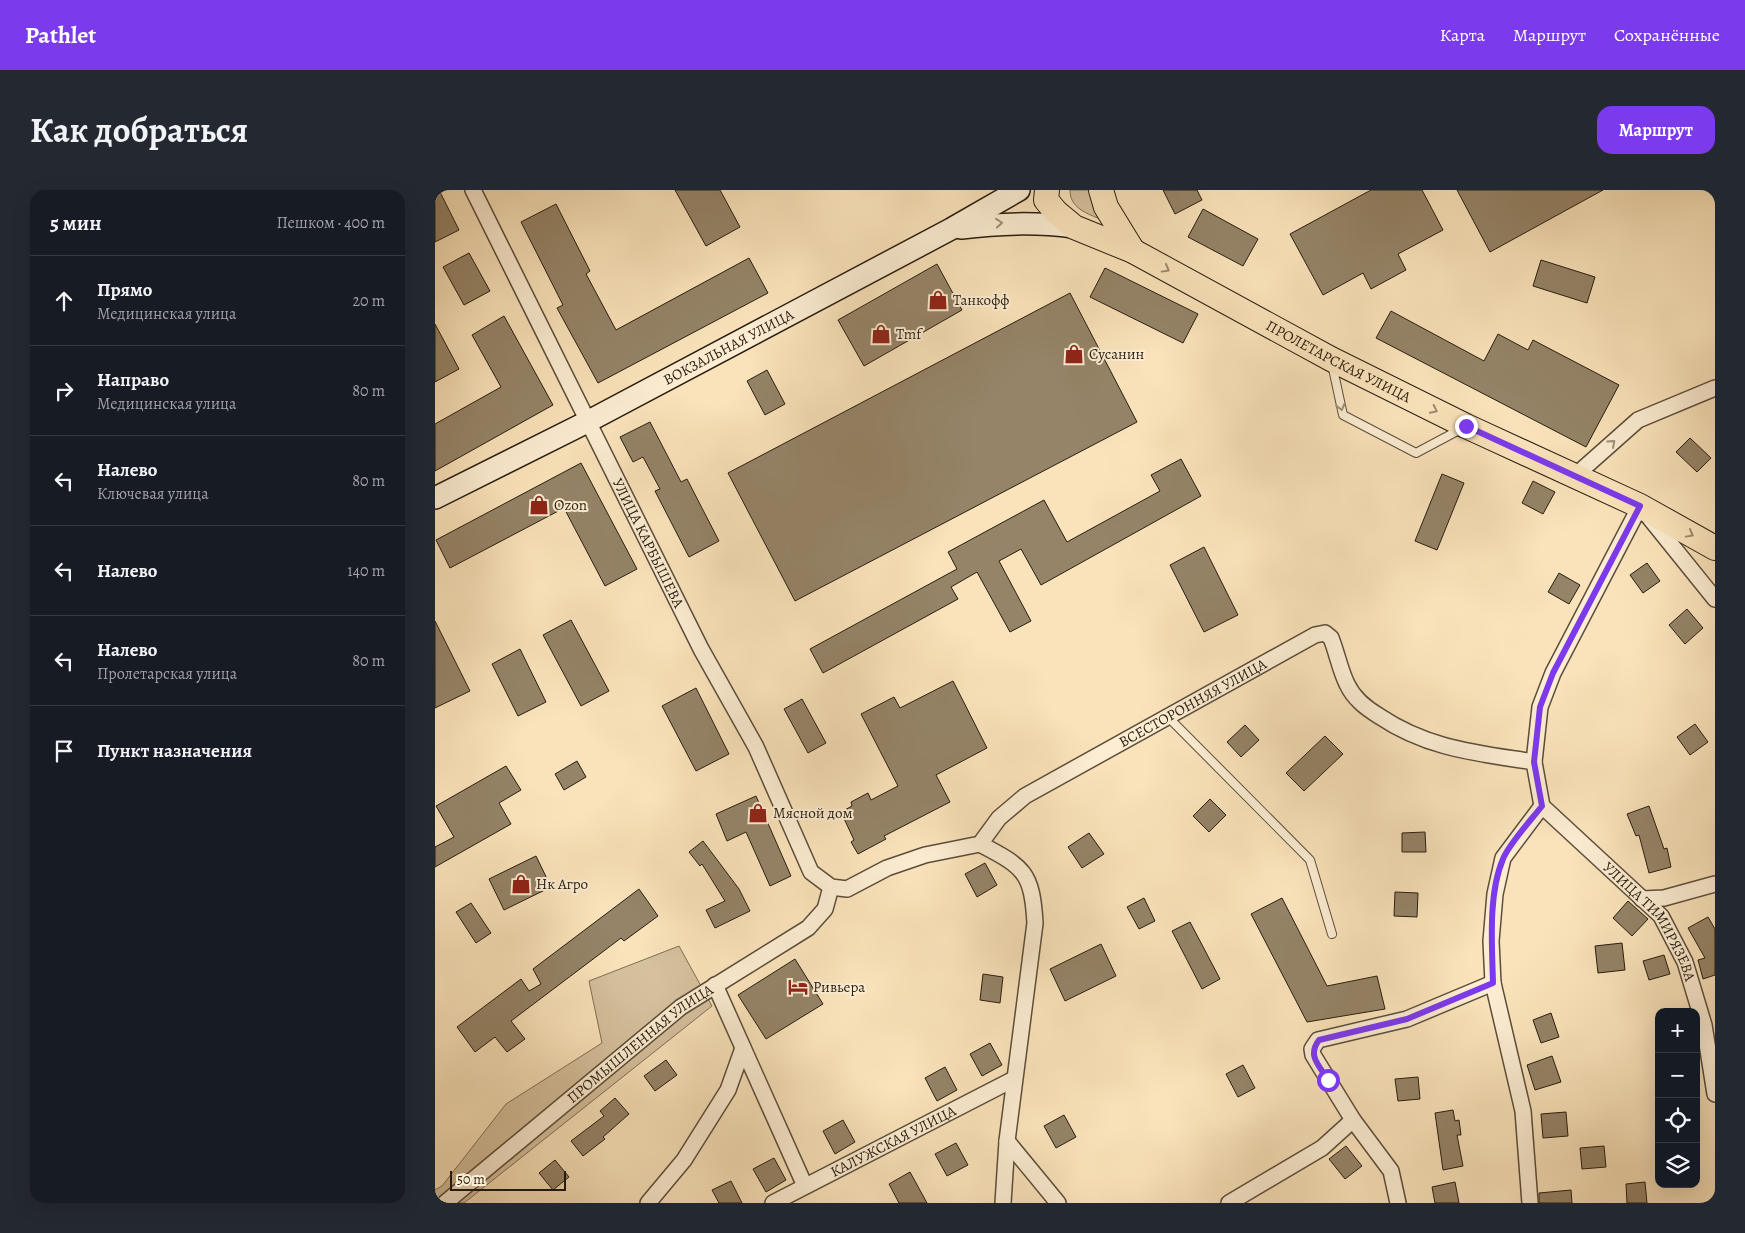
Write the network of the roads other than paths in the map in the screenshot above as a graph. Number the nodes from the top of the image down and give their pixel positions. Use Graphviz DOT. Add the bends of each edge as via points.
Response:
graph roads {
  1 [pos="473,190"];
  2 [pos="1019,190"];
  3 [pos="1047,190"];
  4 [pos="1101,190"];
  5 [pos="1074,227"];
  6 [pos="951,229"];
  7 [pos="1133,251"];
  8 [pos="1331,359"];
  9 [pos="1715,388"];
  10 [pos="587,422"];
  11 [pos="1466,426"];
  12 [pos="1576,475"];
  13 [pos="435,498"];
  14 [pos="1640,506"];
  15 [pos="1715,548"];
  16 [pos="1715,599"];
  17 [pos="1167,716"];
  18 [pos="1534,762"];
  19 [pos="1542,806"];
  20 [pos="980,844"];
  21 [pos="1715,884"];
  22 [pos="831,887"];
  23 [pos="1643,899"];
  24 [pos="1332,934"];
  25 [pos="1493,983"];
  26 [pos="715,985"];
  27 [pos="743,1048"];
  28 [pos="1014,1079"];
  29 [pos="1715,1094"];
  30 [pos="1353,1120"];
  31 [pos="1007,1141"];
  32 [pos="805,1186"];
  33 [pos="1238,1201"];
  34 [pos="445,1203"];
  35 [pos="647,1203"];
  36 [pos="773,1203"];
  37 [pos="1003,1203"];
  38 [pos="1057,1203"];
  39 [pos="1398,1203"];
  40 [pos="1530,1203"];
  1 -- 10 [label="street, УЛИЦА КАРБЫШЕВА"];
  2 -- 6 [label="main road, ВОКЗАЛЬНАЯ УЛИЦА"];
  3 -- 5 [label="main road" via="1047,200 1055,212"];
  4 -- 7 [label="main road" via="1106,207"];
  6 -- 5 [label="main road, ПРОЛЕТАРСКАЯ УЛИЦА, one-way" via="1033,222"];
  5 -- 7 [label="main road, ПРОЛЕТАРСКАЯ УЛИЦА"];
  6 -- 10 [label="main road, ВОКЗАЛЬНАЯ УЛИЦА"];
  7 -- 8 [label="main road, ПРОЛЕТАРСКАЯ УЛИЦА, one-way"];
  8 -- 11 [label="main road, ПРОЛЕТАРСКАЯ УЛИЦА, one-way"];
  8 -- 11 [label="lane, one-way" via="1343,415 1416,453"];
  12 -- 9 [label="street, one-way" via="1638,420"];
  10 -- 13 [label="main road, ВОКЗАЛЬНАЯ УЛИЦА"];
  10 -- 22 [label="street, УЛИЦА КАРБЫШЕВА" via="701,649 756,747 811,872"];
  11 -- 12 [label="main road, ПРОЛЕТАРСКАЯ УЛИЦА"];
  12 -- 14 [label="main road, ПРОЛЕТАРСКАЯ УЛИЦА"];
  14 -- 15 [label="main road, ПРОЛЕТАРСКАЯ УЛИЦА, one-way"];
  14 -- 16 [label="street"];
  14 -- 18 [label="street" via="1553,673 1540,707"];
  17 -- 18 [label="street, ВСЕСТОРОННЯЯ УЛИЦА" via="1315,634 1325,633 1331,638 1347,684 1362,705 1383,720 1414,737 1447,748"];
  17 -- 20 [label="street, ВСЕСТОРОННЯЯ УЛИЦА" via="1025,796 999,818"];
  17 -- 24 [label="lane" via="1310,860"];
  18 -- 19 [label="street"];
  19 -- 23 [label="street, УЛИЦА ТИМИРЯЗЕВА"];
  19 -- 25 [label="street" via="1503,858 1495,894 1491,941"];
  20 -- 22 [label="street" via="887,868 847,889"];
  20 -- 28 [label="street" via="1015,862 1028,878 1034,899 1035,923"];
  21 -- 23 [label="street" via="1664,898"];
  22 -- 26 [label="street, ПРОМЫШЛЕННАЯ УЛИЦА" via="825,909 808,928"];
  23 -- 29 [label="street, УЛИЦА ТИМИРЯЗЕВА" via="1661,916 1685,962 1704,1026"];
  25 -- 30 [label="street" via="1407,1019 1319,1040 1312,1049 1313,1055"];
  25 -- 40 [label="street" via="1523,1111"];
  26 -- 27 [label="street"];
  26 -- 34 [label="street, ПРОМЫШЛЕННАЯ УЛИЦА" via="681,1007"];
  27 -- 32 [label="street"];
  27 -- 35 [label="street" via="728,1090 684,1160"];
  28 -- 31 [label="street"];
  28 -- 32 [label="street, КАЛУЖСКАЯ УЛИЦА"];
  30 -- 33 [label="street" via="1322,1148"];
  30 -- 39 [label="street" via="1391,1171"];
  31 -- 37 [label="street"];
  31 -- 38 [label="street"];
  32 -- 36 [label="street, КАЛУЖСКАЯ УЛИЦА"];
}
